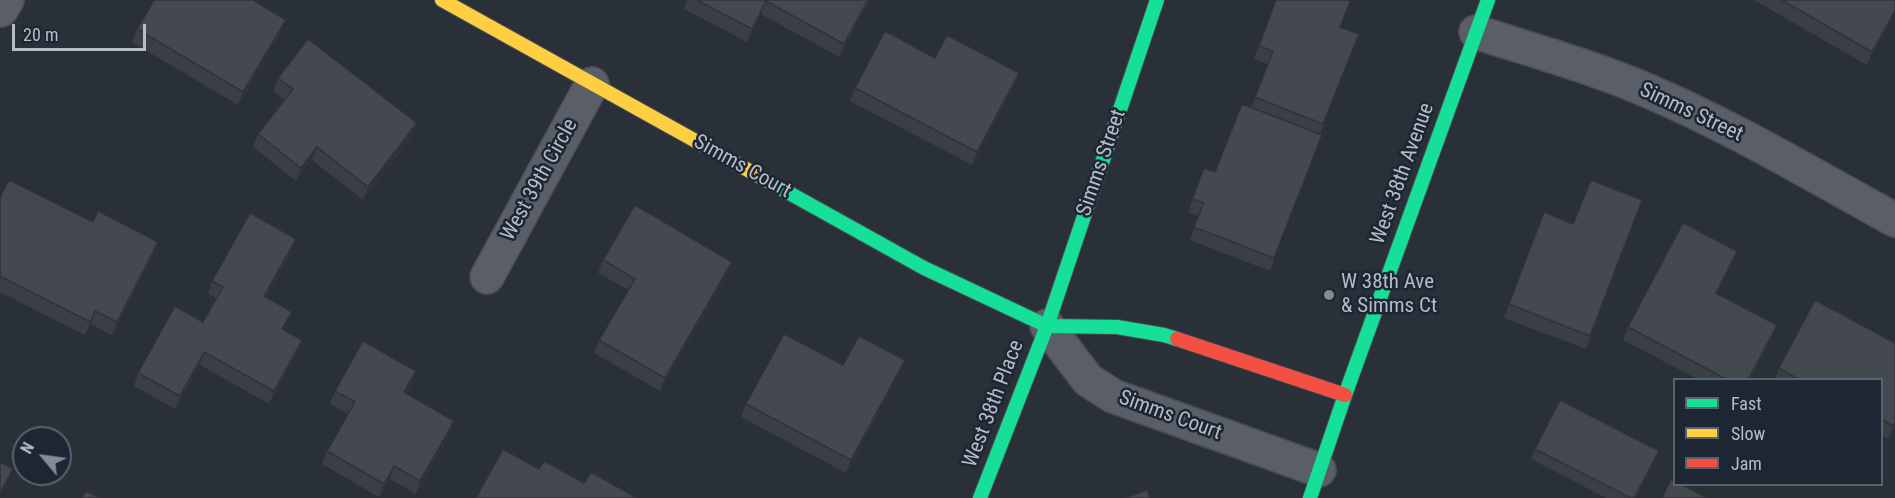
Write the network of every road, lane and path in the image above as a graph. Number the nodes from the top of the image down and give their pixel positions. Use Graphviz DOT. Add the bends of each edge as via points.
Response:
graph roads {
  1 [pos="442,0"];
  2 [pos="1156,0"];
  3 [pos="1488,0"];
  4 [pos="1476,32"];
  5 [pos="592,84"];
  6 [pos="1895,220"];
  7 [pos="487,277"];
  8 [pos="1047,326"];
  9 [pos="1345,395"];
  10 [pos="1315,484"];
  11 [pos="980,498"];
  1 -- 5 [label="street, Simms Court"];
  2 -- 8 [label="street, Simms Street"];
  3 -- 4 [label="street, West 38th Avenue"];
  4 -- 6 [label="street, Simms Street" via="1652,92"];
  4 -- 9 [label="street, West 38th Avenue"];
  5 -- 7 [label="street, West 39th Circle"];
  5 -- 8 [label="street, Simms Court" via="924,268"];
  8 -- 9 [label="street, Simms Court" via="1117,327 1164,335"];
  8 -- 10 [label="street, Simms Court" via="1088,380 1113,396"];
  8 -- 11 [label="street, West 38th Place"];
  9 -- 10 [label="street, West 38th Avenue"];
}
